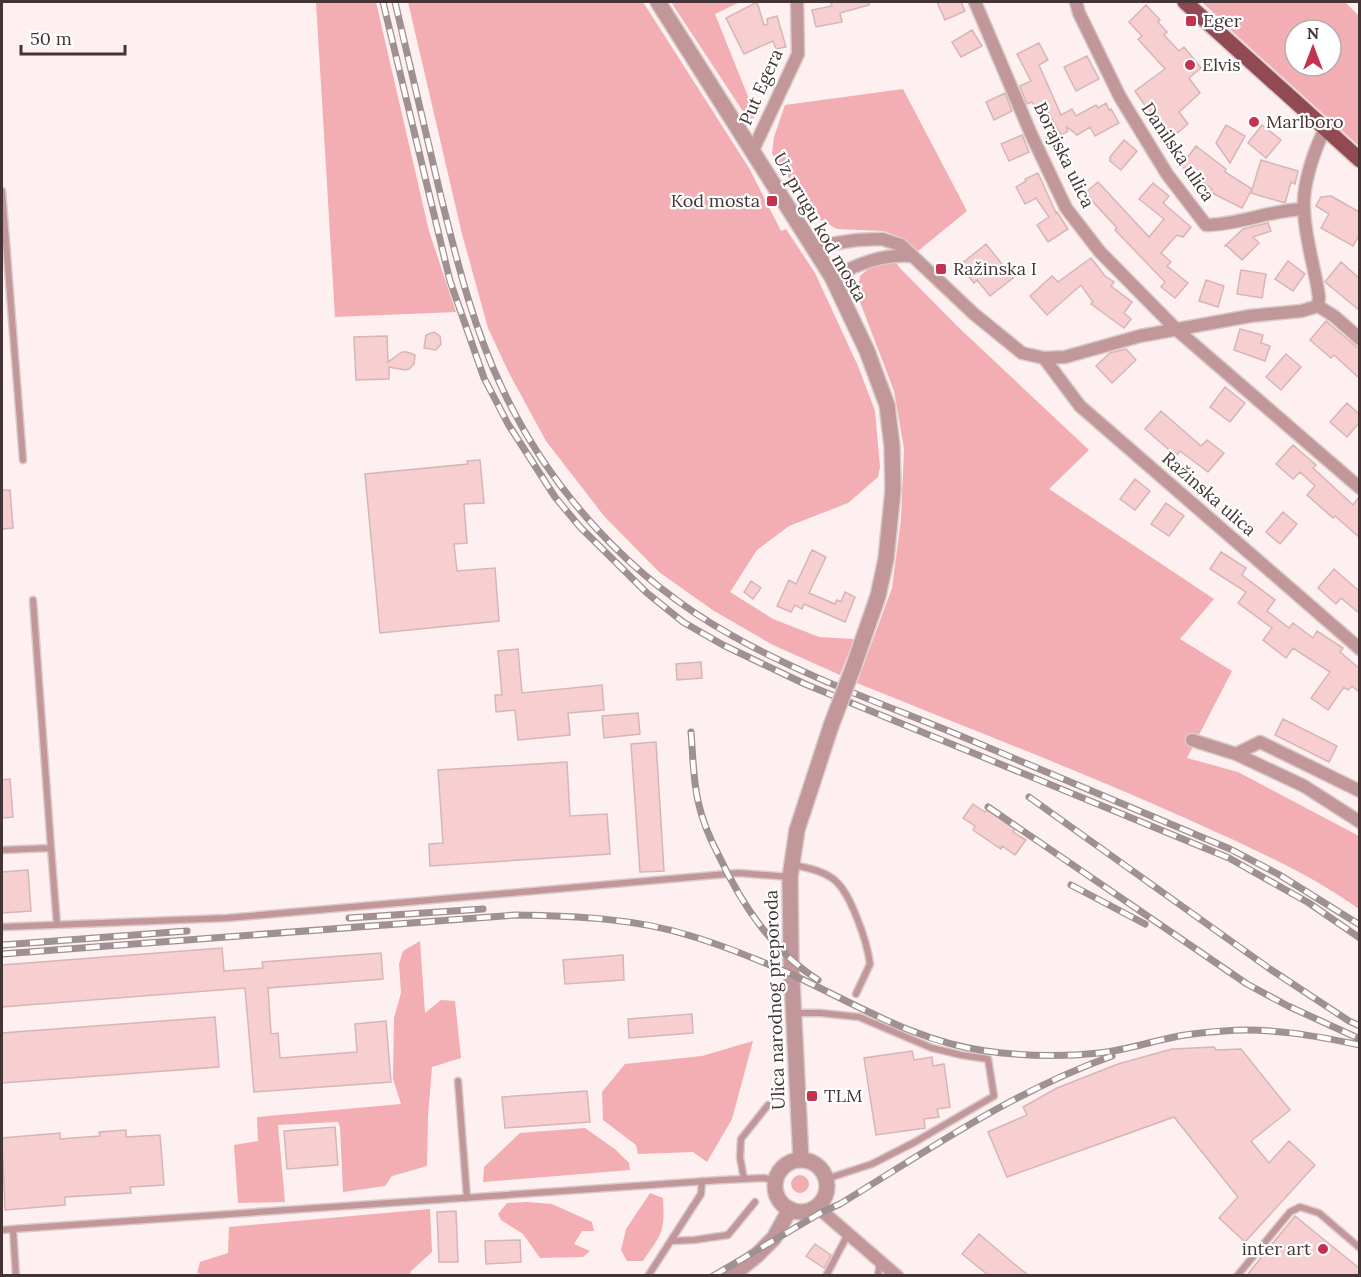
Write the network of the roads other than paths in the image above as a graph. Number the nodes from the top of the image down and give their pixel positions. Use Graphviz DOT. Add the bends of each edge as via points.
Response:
graph roads {
  1 [pos="658,2"];
  2 [pos="797,2"];
  3 [pos="975,2"];
  4 [pos="1076,2"];
  5 [pos="1185,2"];
  6 [pos="1325,129"];
  7 [pos="753,150"];
  8 [pos="1359,160"];
  9 [pos="2,191"];
  10 [pos="1304,209"];
  11 [pos="815,251"];
  12 [pos="912,256"];
  13 [pos="831,277"];
  14 [pos="1318,306"];
  15 [pos="1177,330"];
  16 [pos="1359,339"];
  17 [pos="1044,358"];
  18 [pos="22,460"];
  19 [pos="1359,488"];
  20 [pos="33,600"];
  21 [pos="1359,649"];
  22 [pos="853,668"];
  23 [pos="1191,740"];
  24 [pos="1236,754"];
  25 [pos="1359,791"];
  26 [pos="1359,822"];
  27 [pos="51,848"];
  28 [pos="2,850"];
  29 [pos="791,871"];
  30 [pos="57,925"];
  31 [pos="2,927"];
  32 [pos="856,994"];
  33 [pos="794,1013"];
  34 [pos="458,1081"];
  35 [pos="768,1105"];
  36 [pos="801,1160"];
  37 [pos="744,1179"];
  38 [pos="825,1179"];
  39 [pos="776,1180"];
  40 [pos="702,1181"];
  41 [pos="467,1198"];
  42 [pos="755,1202"];
  43 [pos="816,1206"];
  44 [pos="790,1209"];
  45 [pos="13,1229"];
  46 [pos="2,1230"];
  47 [pos="848,1233"];
  48 [pos="671,1240"];
  49 [pos="1359,1248"];
  50 [pos="880,1261"];
  51 [pos="16,1275"];
  52 [pos="648,1275"];
  53 [pos="731,1275"];
  54 [pos="826,1275"];
  55 [pos="878,1275"];
  56 [pos="897,1275"];
  57 [pos="1237,1275"];
  1 -- 7 [label="street, Uz prugu kod mosta"];
  2 -- 7 [label="street, Put Egera" via="798,54"];
  3 -- 15 [label="street, Borajska ulica" via="1066,208 1100,252"];
  4 -- 10 [label="street, Danilska ulica" via="1120,97 1167,174 1206,225"];
  5 -- 6 [label="main road"];
  6 -- 8 [label="main road"];
  6 -- 10 [label="street" via="1306,188"];
  7 -- 11 [label="street, Uz prugu kod mosta"];
  9 -- 18 [label="lane"];
  10 -- 14 [label="street"];
  11 -- 12 [label="street" via="830,244 882,239 901,245"];
  11 -- 13 [label="street, Uz prugu kod mosta"];
  12 -- 13 [label="street" via="875,258"];
  12 -- 17 [label="street" via="1022,353"];
  13 -- 22 [label="street, Uz prugu kod mosta" via="867,351 887,405 892,446 893,490 886,559 878,596"];
  14 -- 15 [label="street"];
  14 -- 16 [label="street"];
  15 -- 17 [label="street" via="1065,357"];
  15 -- 19 [label="street, Borajska ulica"];
  17 -- 21 [label="street, Ražinska ulica" via="1080,406"];
  20 -- 27 [label="lane"];
  22 -- 29 [label="street, Ulica narodnog preporoda, bridge" via="797,830"];
  23 -- 24 [label="street"];
  24 -- 25 [label="street" via="1260,742"];
  24 -- 26 [label="street" via="1304,786"];
  27 -- 28 [label="lane"];
  27 -- 30 [label="lane"];
  29 -- 30 [label="lane" via="227,918"];
  29 -- 32 [label="lane" via="816,869 831,877 848,896 870,964"];
  29 -- 33 [label="street, Ulica narodnog preporoda"];
  30 -- 31 [label="lane"];
  33 -- 36 [label="street, Ulica narodnog preporoda"];
  33 -- 38 [label="lane" via="859,1017 932,1048 988,1059 994,1096 872,1164"];
  34 -- 41 [label="lane"];
  35 -- 37 [label="lane" via="741,1140"];
  36 -- 38 [label="street" via="820,1168"];
  36 -- 39 [label="street" via="782,1168"];
  37 -- 39 [label="lane"];
  37 -- 40 [label="lane"];
  38 -- 43 [label="street" via="826,1192"];
  39 -- 44 [label="street" via="775,1192"];
  40 -- 41 [label="lane"];
  40 -- 48 [label="lane" via="701,1194"];
  41 -- 45 [label="lane"];
  42 -- 48 [label="lane" via="728,1236"];
  43 -- 44 [label="street" via="800,1212"];
  43 -- 47 [label="street"];
  44 -- 53 [label="street" via="774,1238"];
  45 -- 46 [label="lane"];
  45 -- 51 [label="lane"];
  47 -- 50 [label="street"];
  47 -- 54 [label="lane"];
  48 -- 52 [label="lane"];
  49 -- 57 [label="lane" via="1318,1213 1300,1207 1290,1212"];
  50 -- 55 [label="lane"];
  50 -- 56 [label="street"];
}
